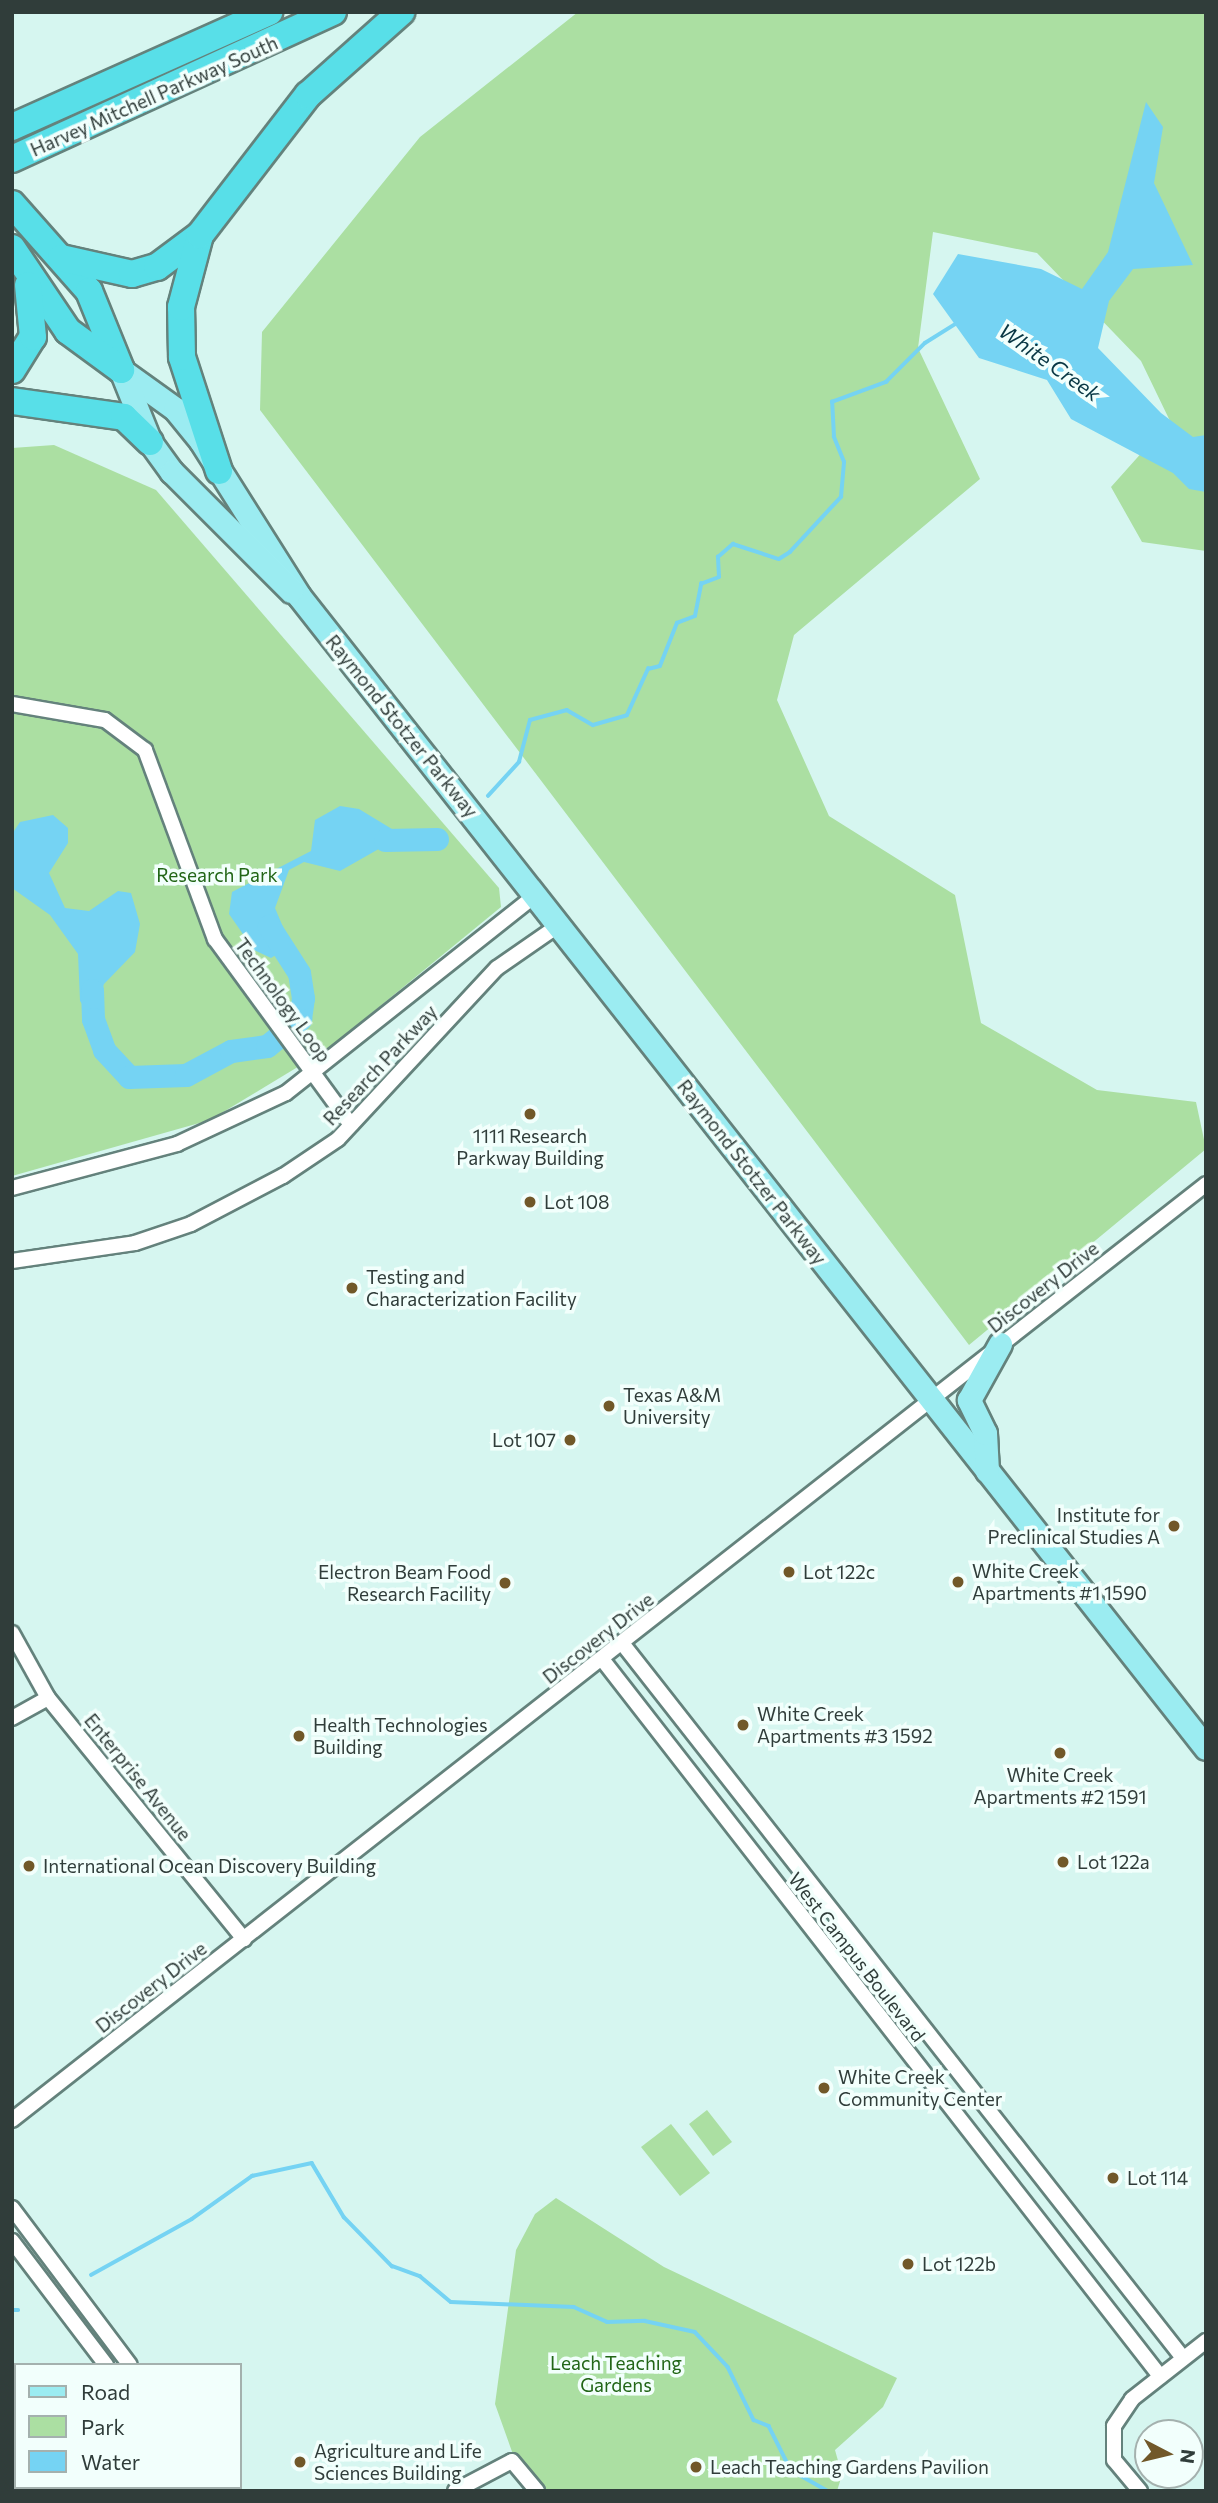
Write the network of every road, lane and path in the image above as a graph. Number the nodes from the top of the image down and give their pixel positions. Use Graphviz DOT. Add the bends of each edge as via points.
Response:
graph roads {
  1 [pos="269,12"];
  2 [pos="332,12"];
  3 [pos="401,12"];
  4 [pos="12,127"];
  5 [pos="12,159"];
  6 [pos="12,204"];
  7 [pos="200,235"];
  8 [pos="18,256"];
  9 [pos="58,257"];
  10 [pos="12,370"];
  11 [pos="121,370"];
  12 [pos="12,401"];
  13 [pos="150,442"];
  14 [pos="219,471"];
  15 [pos="299,596"];
  16 [pos="12,704"];
  17 [pos="536,895"];
  18 [pos="559,925"];
  19 [pos="314,1075"];
  20 [pos="351,1125"];
  21 [pos="1206,1184"];
  22 [pos="12,1188"];
  23 [pos="12,1261"];
  24 [pos="1000,1344"];
  25 [pos="931,1400"];
  26 [pos="987,1471"];
  27 [pos="12,1633"];
  28 [pos="622,1643"];
  29 [pos="602,1659"];
  30 [pos="48,1698"];
  31 [pos="12,1718"];
  32 [pos="702,1746"];
  33 [pos="1206,1748"];
  34 [pos="682,1762"];
  35 [pos="244,1939"];
  36 [pos="12,2120"];
  37 [pos="12,2208"];
  38 [pos="12,2241"];
  39 [pos="1206,2341"];
  40 [pos="1183,2358"];
  41 [pos="104,2363"];
  42 [pos="128,2363"];
  43 [pos="1160,2376"];
  44 [pos="455,2491"];
  45 [pos="537,2491"];
  46 [pos="1140,2491"];
  1 -- 4 [label="highway, Harvey Mitchell Parkway South"];
  2 -- 5 [label="highway, Harvey Mitchell Parkway South"];
  3 -- 7 [label="highway" via="308,95"];
  6 -- 9 [label="highway, Raymond Stotzer Parkway"];
  7 -- 9 [label="highway" via="157,267 132,274"];
  7 -- 14 [label="highway" via="181,307 182,357"];
  8 -- 10 [label="highway" via="33,337"];
  8 -- 11 [label="highway, Raymond Stotzer Parkway" via="68,331"];
  9 -- 11 [label="highway, Raymond Stotzer Parkway" via="98,306"];
  11 -- 13 [label="main road, Raymond Stotzer Parkway"];
  11 -- 14 [label="main road, Raymond Stotzer Parkway" via="175,409"];
  12 -- 13 [label="highway" via="124,418"];
  13 -- 15 [label="main road, Raymond Stotzer Parkway" via="263,568"];
  14 -- 15 [label="main road, Raymond Stotzer Parkway" via="277,553"];
  15 -- 17 [label="main road, Raymond Stotzer Parkway"];
  16 -- 19 [label="street, Technology Loop" via="105,720 145,750 168,799 200,906 261,1007"];
  17 -- 18 [label="main road, Raymond Stotzer Parkway"];
  17 -- 19 [label="street, Research Parkway"];
  18 -- 20 [label="street, Research Parkway" via="497,968"];
  18 -- 25 [label="main road, Raymond Stotzer Parkway"];
  19 -- 20 [label="street, Technology Loop"];
  19 -- 22 [label="street, Research Parkway" via="177,1144"];
  20 -- 23 [label="street, Research Parkway" via="283,1176 191,1224 96,1252"];
  21 -- 24 [label="street, Discovery Drive"];
  24 -- 25 [label="street, Discovery Drive"];
  24 -- 26 [label="main road" via="969,1400 985,1433"];
  25 -- 26 [label="main road, Raymond Stotzer Parkway"];
  25 -- 28 [label="street, Discovery Drive"];
  26 -- 33 [label="main road, Raymond Stotzer Parkway"];
  27 -- 30 [label="street, Enterprise Avenue"];
  28 -- 29 [label="street, Discovery Drive"];
  28 -- 32 [label="street, West Campus Boulevard"];
  29 -- 34 [label="street, West Campus Boulevard"];
  29 -- 35 [label="street, Discovery Drive"];
  30 -- 31 [label="street"];
  30 -- 35 [label="street, Enterprise Avenue"];
  32 -- 34 [label="street"];
  32 -- 40 [label="street, West Campus Boulevard"];
  34 -- 43 [label="street, West Campus Boulevard"];
  35 -- 36 [label="street, Discovery Drive"];
  37 -- 42 [label="street"];
  38 -- 41 [label="street"];
  39 -- 40 [label="street"];
  40 -- 43 [label="street"];
  43 -- 46 [label="street" via="1125,2407 1111,2442 1121,2474"];
  44 -- 45 [label="street" via="512,2461"];
}
